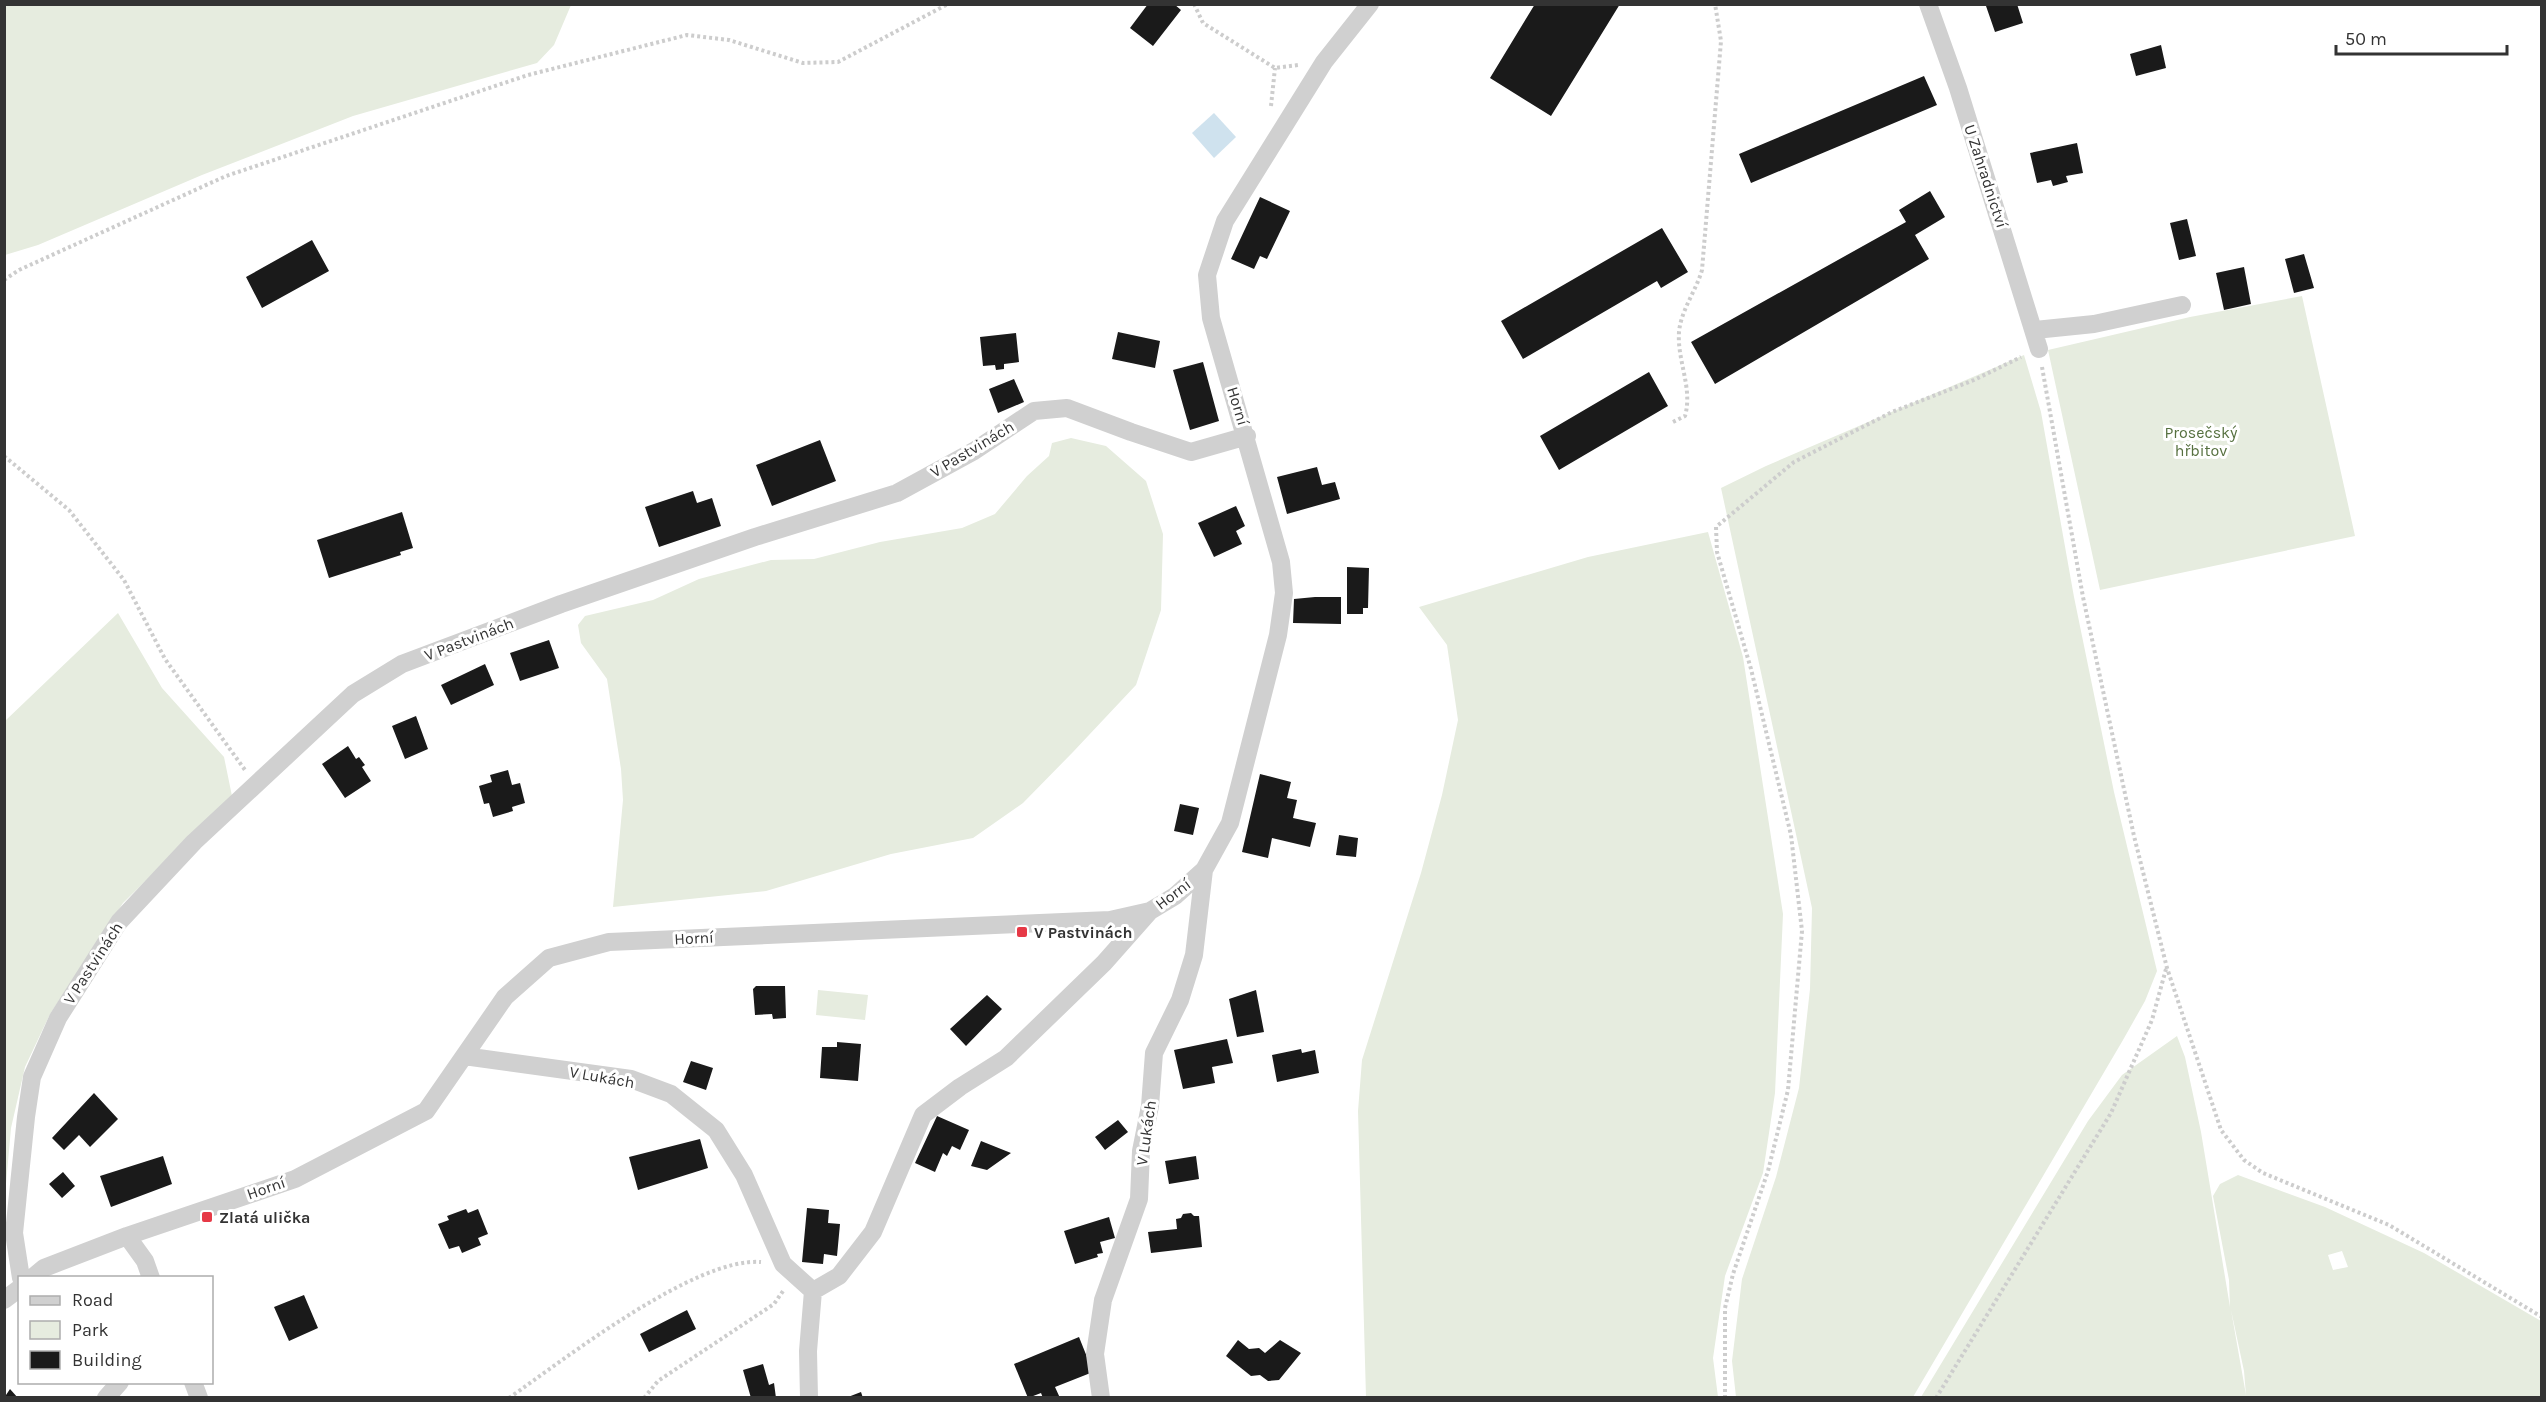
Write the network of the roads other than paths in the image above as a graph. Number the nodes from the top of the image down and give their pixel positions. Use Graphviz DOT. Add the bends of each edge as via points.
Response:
graph roads {
  1 [pos="1370,4"];
  2 [pos="1928,4"];
  3 [pos="2182,305"];
  4 [pos="2035,330"];
  5 [pos="2039,349"];
  6 [pos="1247,436"];
  7 [pos="1204,870"];
  8 [pos="1150,911"];
  9 [pos="464,1056"];
  10 [pos="127,1236"];
  11 [pos="21,1276"];
  12 [pos="34,1276"];
  13 [pos="150,1276"];
  14 [pos="18,1290"];
  15 [pos="813,1291"];
  16 [pos="4,1300"];
  17 [pos="119,1384"];
  18 [pos="193,1384"];
  19 [pos="106,1398"];
  20 [pos="199,1398"];
  21 [pos="809,1398"];
  22 [pos="1101,1398"];
  1 -- 6 [label="street, Horní" via="1324,62 1226,221 1207,275 1211,318"];
  2 -- 4 [label="street, U Zahradnictví"];
  3 -- 4 [label="street" via="2094,324"];
  4 -- 5 [label="street, U Zahradnictví"];
  6 -- 7 [label="street, Horní" via="1281,562 1284,593 1278,635 1230,823"];
  6 -- 11 [label="street, V Pastvinách" via="1191,452 1067,408 1034,411 897,494 561,604 402,664 353,694 194,842 119,922 58,1018 32,1077 26,1117 14,1233"];
  7 -- 8 [label="street, Horní" via="1175,896"];
  7 -- 22 [label="street, V Lukách" via="1194,955 1180,1000 1154,1053 1139,1199 1103,1300 1095,1354"];
  8 -- 9 [label="street, Horní" via="1110,920 609,942 549,958 505,997"];
  8 -- 15 [label="street" via="1104,963 1006,1058 923,1115 873,1232 839,1276"];
  9 -- 10 [label="street, Horní" via="426,1111 295,1179"];
  9 -- 15 [label="street, V Lukách" via="631,1079 671,1094 716,1130 744,1175 789,1269"];
  10 -- 12 [label="street, Horní" via="44,1268"];
  10 -- 13 [label="street"];
  14 -- 16 [label="street"];
  15 -- 21 [label="street"];
  17 -- 19 [label="street"];
  18 -- 20 [label="street"];
}
